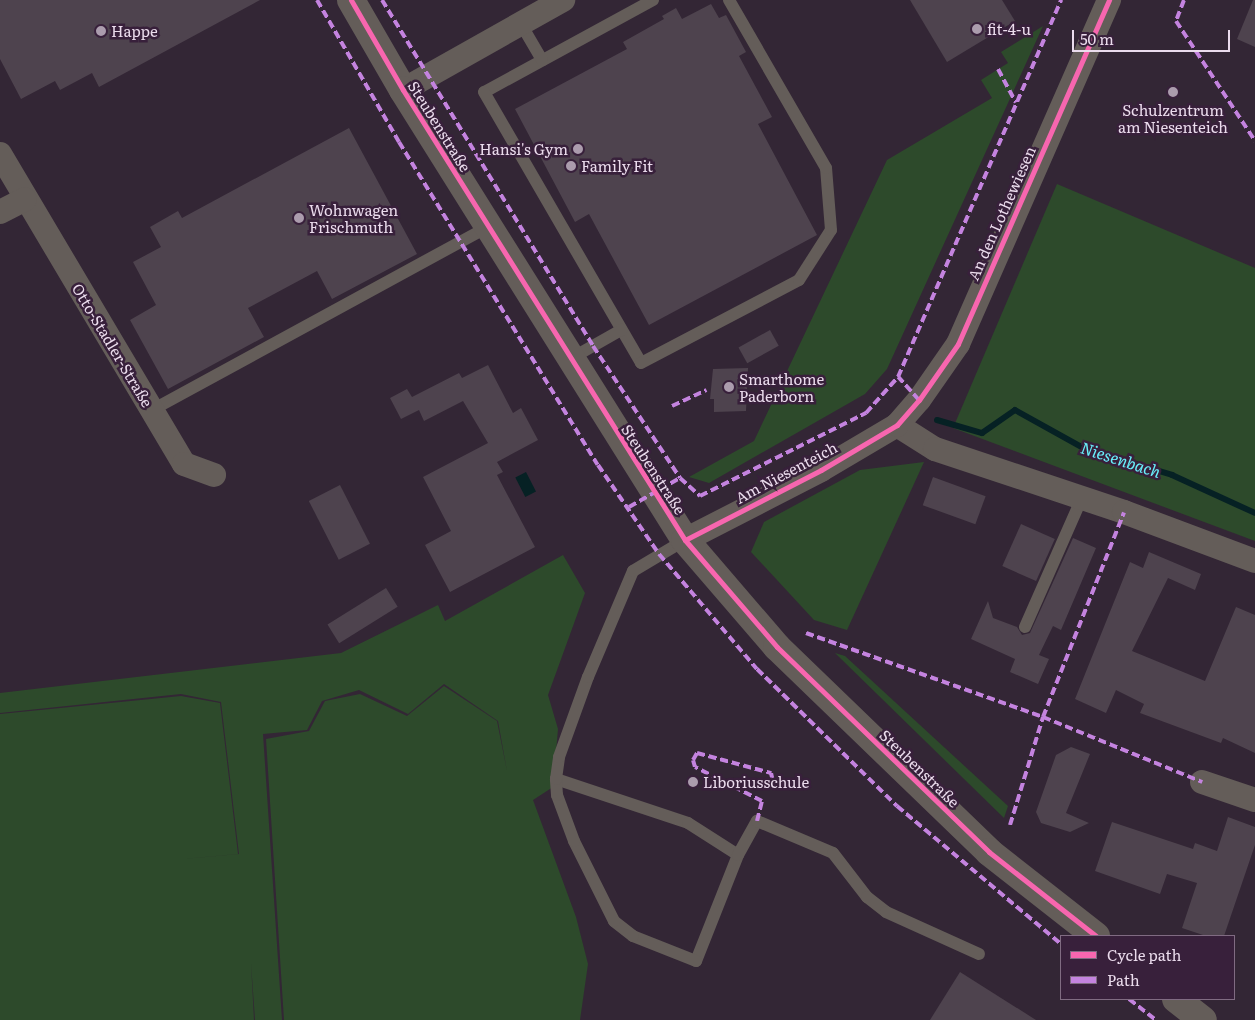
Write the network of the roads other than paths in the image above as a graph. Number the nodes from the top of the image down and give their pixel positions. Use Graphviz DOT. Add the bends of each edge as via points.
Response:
graph roads {
  1 [pos="351,0"];
  2 [pos="563,0"];
  3 [pos="652,0"];
  4 [pos="729,0"];
  5 [pos="1108,0"];
  6 [pos="521,24"];
  7 [pos="542,60"];
  8 [pos="403,90"];
  9 [pos="0,154"];
  10 [pos="25,199"];
  11 [pos="0,212"];
  12 [pos="488,227"];
  13 [pos="621,330"];
  14 [pos="570,359"];
  15 [pos="152,410"];
  16 [pos="897,425"];
  17 [pos="214,475"];
  18 [pos="1082,498"];
  19 [pos="685,540"];
  20 [pos="1255,561"];
  21 [pos="1025,627"];
  22 [pos="556,779"];
  23 [pos="1202,782"];
  24 [pos="1255,800"];
  25 [pos="738,855"];
  26 [pos="1095,935"];
  27 [pos="979,954"];
  28 [pos="1177,1000"];
  29 [pos="1203,1020"];
  1 -- 8 [label="street, Steubenstraße"];
  2 -- 6 [label="street, Steubenstraße"];
  3 -- 7 [label="lane"];
  4 -- 13 [label="lane" via="826,168 831,230 799,280 641,364"];
  5 -- 16 [label="street, An den Lothewiesen" via="958,344 919,400"];
  6 -- 7 [label="lane"];
  6 -- 8 [label="street, Steubenstraße"];
  7 -- 13 [label="lane" via="484,92"];
  8 -- 12 [label="street, Steubenstraße"];
  9 -- 10 [label="street, Otto-Stadler-Straße"];
  10 -- 11 [label="street"];
  10 -- 15 [label="street, Otto-Stadler-Straße"];
  12 -- 14 [label="street, Steubenstraße"];
  12 -- 15 [label="lane"];
  13 -- 14 [label="lane"];
  14 -- 19 [label="street, Steubenstraße"];
  15 -- 17 [label="street, Otto-Stadler-Straße" via="184,464"];
  16 -- 18 [label="street" via="935,449"];
  16 -- 19 [label="street, Am Niesenteich" via="821,470"];
  18 -- 20 [label="street"];
  18 -- 21 [label="lane"];
  19 -- 22 [label="lane" via="633,571 588,677 559,756"];
  19 -- 26 [label="street, Steubenstraße" via="777,647 989,852"];
  22 -- 25 [label="lane" via="688,823"];
  22 -- 25 [label="lane" via="557,795 583,858 614,921 633,936 696,961"];
  23 -- 24 [label="street"];
  25 -- 27 [label="lane" via="757,820 833,854 867,896 886,912"];
  28 -- 29 [label="street"];
}
